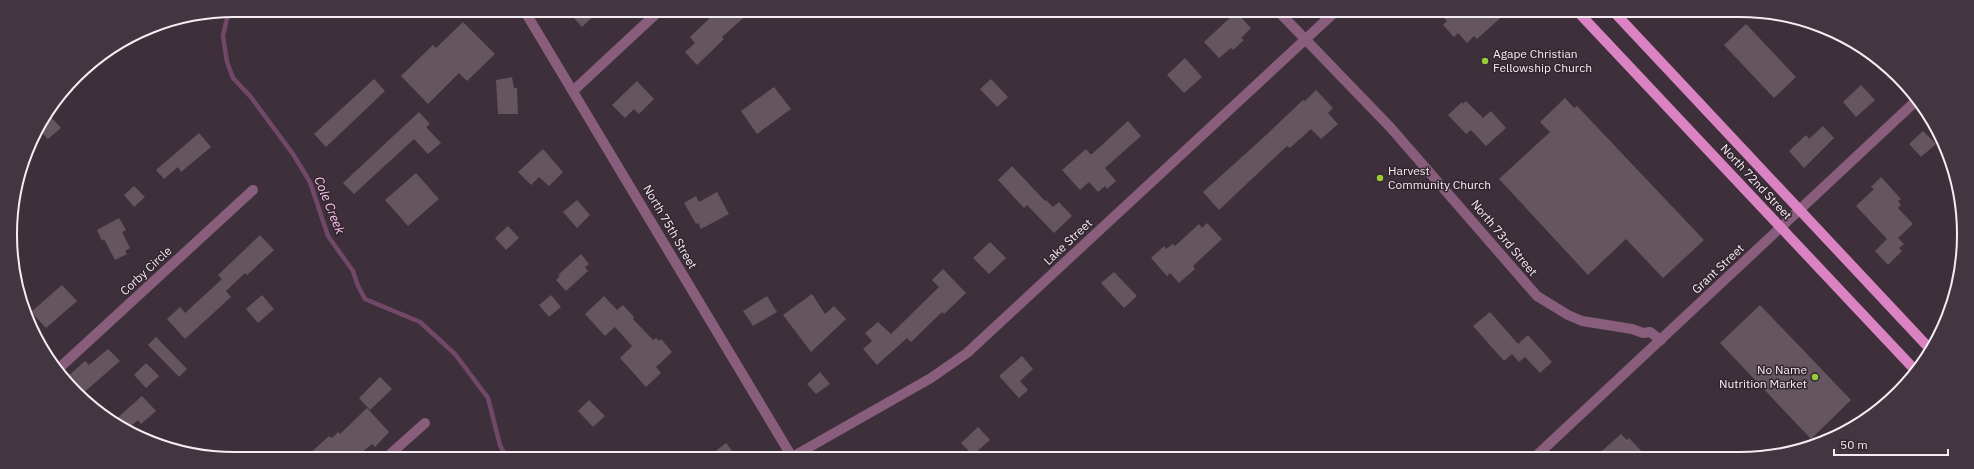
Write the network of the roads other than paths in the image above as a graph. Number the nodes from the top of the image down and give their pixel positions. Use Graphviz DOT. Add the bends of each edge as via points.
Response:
graph roads {
  1 [pos="528,17"];
  2 [pos="652,17"];
  3 [pos="1283,17"];
  4 [pos="1330,17"];
  5 [pos="1583,17"];
  6 [pos="1619,17"];
  7 [pos="1305,41"];
  8 [pos="573,91"];
  9 [pos="1913,104"];
  10 [pos="253,190"];
  11 [pos="1799,209"];
  12 [pos="1781,228"];
  13 [pos="1661,340"];
  14 [pos="1926,345"];
  15 [pos="61,366"];
  16 [pos="1912,367"];
  17 [pos="425,423"];
  18 [pos="393,452"];
  19 [pos="789,452"];
  20 [pos="801,452"];
  21 [pos="1540,452"];
  1 -- 8 [label="street, North 75th Street"];
  2 -- 8 [label="street"];
  3 -- 7 [label="street, North 73rd Street"];
  4 -- 7 [label="street, Lake Street"];
  5 -- 12 [label="main road, North 72nd Street"];
  6 -- 11 [label="main road, North 72nd Street"];
  7 -- 13 [label="street, North 73rd Street" via="1390,127 1537,296 1582,321 1643,333 1650,332"];
  7 -- 20 [label="street, Lake Street" via="967,353 931,378"];
  8 -- 19 [label="street, North 75th Street"];
  9 -- 11 [label="street, Grant Street"];
  10 -- 15 [label="street, Corby Circle"];
  11 -- 12 [label="street, Grant Street"];
  11 -- 14 [label="main road, North 72nd Street"];
  12 -- 13 [label="street, Grant Street"];
  12 -- 16 [label="main road, North 72nd Street"];
  13 -- 21 [label="street, Grant Street"];
  17 -- 18 [label="street"];
}
